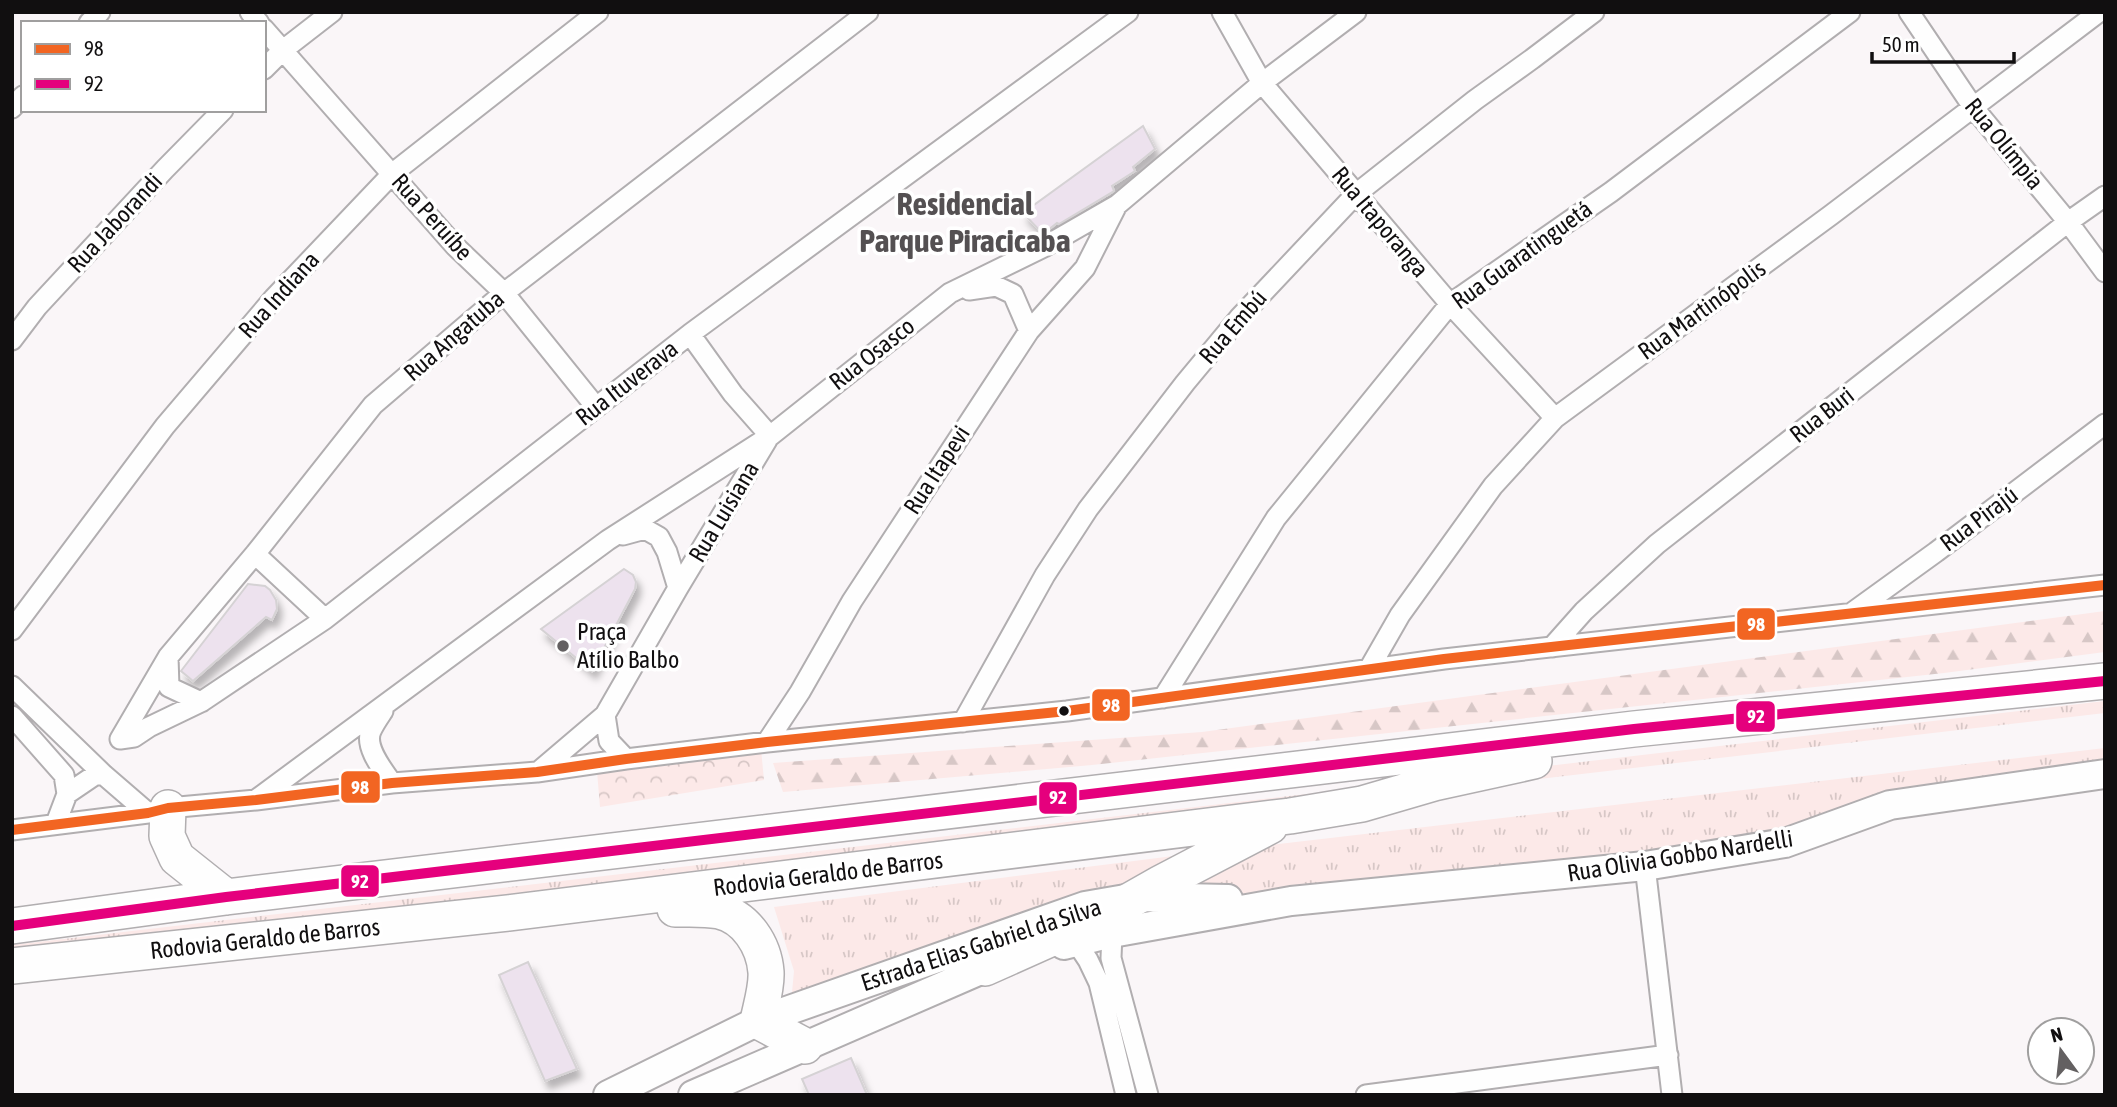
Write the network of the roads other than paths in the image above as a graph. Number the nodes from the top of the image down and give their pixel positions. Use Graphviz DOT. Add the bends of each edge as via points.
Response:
graph roads {
  1 [pos="332,12"];
  2 [pos="598,12"];
  3 [pos="868,12"];
  4 [pos="1128,12"];
  5 [pos="1222,12"];
  6 [pos="1356,12"];
  7 [pos="1594,12"];
  8 [pos="1850,12"];
  9 [pos="1909,12"];
  10 [pos="2099,12"];
  11 [pos="266,31"];
  12 [pos="283,50"];
  13 [pos="266,67"];
  14 [pos="1262,83"];
  15 [pos="1973,107"];
  16 [pos="221,112"];
  17 [pos="393,173"];
  18 [pos="1356,194"];
  19 [pos="2105,196"];
  20 [pos="1117,205"];
  21 [pos="2068,222"];
  22 [pos="2105,272"];
  23 [pos="504,293"];
  24 [pos="950,293"];
  25 [pos="1450,304"];
  26 [pos="1029,331"];
  27 [pos="690,334"];
  28 [pos="12,340"];
  29 [pos="596,407"];
  30 [pos="1555,418"];
  31 [pos="2105,424"];
  32 [pos="770,436"];
  33 [pos="608,540"];
  34 [pos="255,554"];
  35 [pos="2105,585"];
  36 [pos="678,588"];
  37 [pos="1852,613"];
  38 [pos="324,619"];
  39 [pos="12,630"];
  40 [pos="1552,647"];
  41 [pos="168,657"];
  42 [pos="1368,669"];
  43 [pos="2105,681"];
  44 [pos="12,686"];
  45 [pos="1163,698"];
  46 [pos="388,701"];
  47 [pos="201,702"];
  48 [pos="605,715"];
  49 [pos="12,716"];
  50 [pos="963,722"];
  51 [pos="1634,729"];
  52 [pos="120,739"];
  53 [pos="767,742"];
  54 [pos="626,759"];
  55 [pos="537,772"];
  56 [pos="104,775"];
  57 [pos="2105,775"];
  58 [pos="392,783"];
  59 [pos="67,794"];
  60 [pos="256,800"];
  61 [pos="158,810"];
  62 [pos="1290,816"];
  63 [pos="56,823"];
  64 [pos="12,830"];
  65 [pos="1645,866"];
  66 [pos="226,897"];
  67 [pos="1138,897"];
  68 [pos="1291,901"];
  69 [pos="508,913"];
  70 [pos="12,926"];
  71 [pos="1112,933"];
  72 [pos="1076,942"];
  73 [pos="12,966"];
  74 [pos="985,968"];
  75 [pos="758,1021"];
  76 [pos="805,1046"];
  77 [pos="1668,1055"];
  78 [pos="608,1095"];
  79 [pos="693,1095"];
  80 [pos="1126,1095"];
  81 [pos="1148,1095"];
  82 [pos="1366,1095"];
  83 [pos="1672,1095"];
  1 -- 12 [label="street"];
  2 -- 17 [label="street, Rua Indiana"];
  3 -- 23 [label="street, Rua Angatuba"];
  4 -- 27 [label="street, Rua Ituverava"];
  5 -- 14 [label="street, Rua Itaporanga"];
  6 -- 14 [label="street, Rua Osasco"];
  7 -- 18 [label="street, Rua Embú"];
  8 -- 25 [label="street, Rua Guaratinguetá" via="1611,192"];
  9 -- 15 [label="street, Rua Olímpia"];
  10 -- 15 [label="street, Rua Martinópolis"];
  11 -- 12 [label="street, Rua Peruíbe"];
  12 -- 13 [label="street"];
  12 -- 17 [label="street, Rua Peruíbe"];
  14 -- 18 [label="street, Rua Itaporanga"];
  14 -- 20 [label="street, Rua Osasco"];
  15 -- 21 [label="street, Rua Olímpia"];
  15 -- 30 [label="street, Rua Martinópolis"];
  16 -- 28 [label="street, Rua Jaborandi" via="37,307"];
  17 -- 23 [label="street, Rua Peruíbe" via="455,246"];
  17 -- 39 [label="street, Rua Indiana" via="274,298 165,426"];
  18 -- 25 [label="street, Rua Itaporanga"];
  18 -- 50 [label="street, Rua Embú" via="1239,318 1088,509 1045,575"];
  19 -- 21 [label="street, Rua Buri"];
  20 -- 24 [label="street, Rua Osasco"];
  20 -- 26 [label="street, Rua Itapevi" via="1084,268"];
  21 -- 22 [label="street, Rua Olímpia"];
  21 -- 40 [label="street, Rua Buri" via="1657,544"];
  23 -- 29 [label="street, Rua Peruíbe"];
  23 -- 34 [label="street, Rua Angatuba" via="373,405"];
  24 -- 26 [label="street" via="996,286 1013,294"];
  24 -- 32 [label="street, Rua Osasco"];
  25 -- 30 [label="street, Rua Itaporanga"];
  25 -- 45 [label="street, Rua Guaratinguetá" via="1276,518"];
  26 -- 53 [label="street, Rua Itapevi" via="852,601"];
  27 -- 29 [label="street, Rua Ituverava"];
  27 -- 32 [label="street"];
  29 -- 38 [label="street, Rua Ituverava"];
  30 -- 42 [label="street, Rua Martinópolis" via="1493,486 1400,615"];
  31 -- 37 [label="street, Rua Pirajú"];
  32 -- 33 [label="street, Rua Osasco"];
  32 -- 36 [label="street, Rua Luisiana"];
  33 -- 36 [label="street, Rua Luisiana" via="645,529 659,537"];
  33 -- 46 [label="street, Rua Osasco"];
  34 -- 38 [label="street"];
  34 -- 41 [label="street, Rua Angatuba"];
  35 -- 37 [label="street"];
  36 -- 48 [label="street, Rua Luisiana"];
  37 -- 40 [label="street"];
  38 -- 47 [label="street, Rua Ituverava"];
  40 -- 42 [label="street"];
  41 -- 47 [label="street" via="169,687"];
  41 -- 52 [label="street, Rua Angatuba"];
  42 -- 45 [label="street"];
  43 -- 51 [label="highway, Rodovia Geraldo de Barros"];
  44 -- 56 [label="street"];
  45 -- 50 [label="street"];
  46 -- 58 [label="street, Rua Osasco" via="369,734 370,745"];
  46 -- 60 [label="street, Rua Osasco"];
  47 -- 52 [label="street, Rua Ituverava" via="134,737"];
  48 -- 54 [label="street" via="609,741"];
  48 -- 55 [label="street, Rua Luisiana"];
  49 -- 59 [label="street" via="64,775"];
  50 -- 53 [label="street"];
  51 -- 62 [label="highway, Rodovia Geraldo de Barros" via="1570,752 1362,804"];
  51 -- 66 [label="highway, Rodovia Geraldo de Barros"];
  53 -- 54 [label="street"];
  54 -- 55 [label="street"];
  55 -- 58 [label="street"];
  56 -- 59 [label="street" via="95,775"];
  56 -- 61 [label="street"];
  57 -- 65 [label="street, Rua Olivia Gobbo Nardelli" via="1890,805 1785,843"];
  58 -- 60 [label="street"];
  59 -- 63 [label="street"];
  60 -- 61 [label="street"];
  61 -- 63 [label="street"];
  61 -- 66 [label="highway" via="177,858"];
  62 -- 67 [label="highway"];
  62 -- 69 [label="highway, Rodovia Geraldo de Barros"];
  63 -- 64 [label="street"];
  65 -- 68 [label="street, Rua Olivia Gobbo Nardelli"];
  65 -- 77 [label="street"];
  66 -- 70 [label="highway, Rodovia Geraldo de Barros"];
  67 -- 68 [label="street, Estrada Elias Gabriel da Silva"];
  67 -- 74 [label="highway"];
  67 -- 75 [label="street, Estrada Elias Gabriel da Silva" via="1085,906"];
  68 -- 71 [label="street, Estrada Elias Gabriel da Silva"];
  69 -- 73 [label="highway, Rodovia Geraldo de Barros"];
  69 -- 75 [label="highway" via="564,920 671,908 717,910 734,916 751,931 766,973"];
  71 -- 72 [label="street, Estrada Elias Gabriel da Silva"];
  71 -- 81 [label="street" via="1111,958"];
  72 -- 74 [label="street, Estrada Elias Gabriel da Silva"];
  72 -- 80 [label="street" via="1099,983"];
  74 -- 76 [label="street, Estrada Elias Gabriel da Silva"];
  75 -- 76 [label="highway"];
  75 -- 78 [label="street, Estrada Elias Gabriel da Silva"];
  76 -- 79 [label="street, Estrada Elias Gabriel da Silva"];
  77 -- 82 [label="street"];
  77 -- 83 [label="street"];
}
